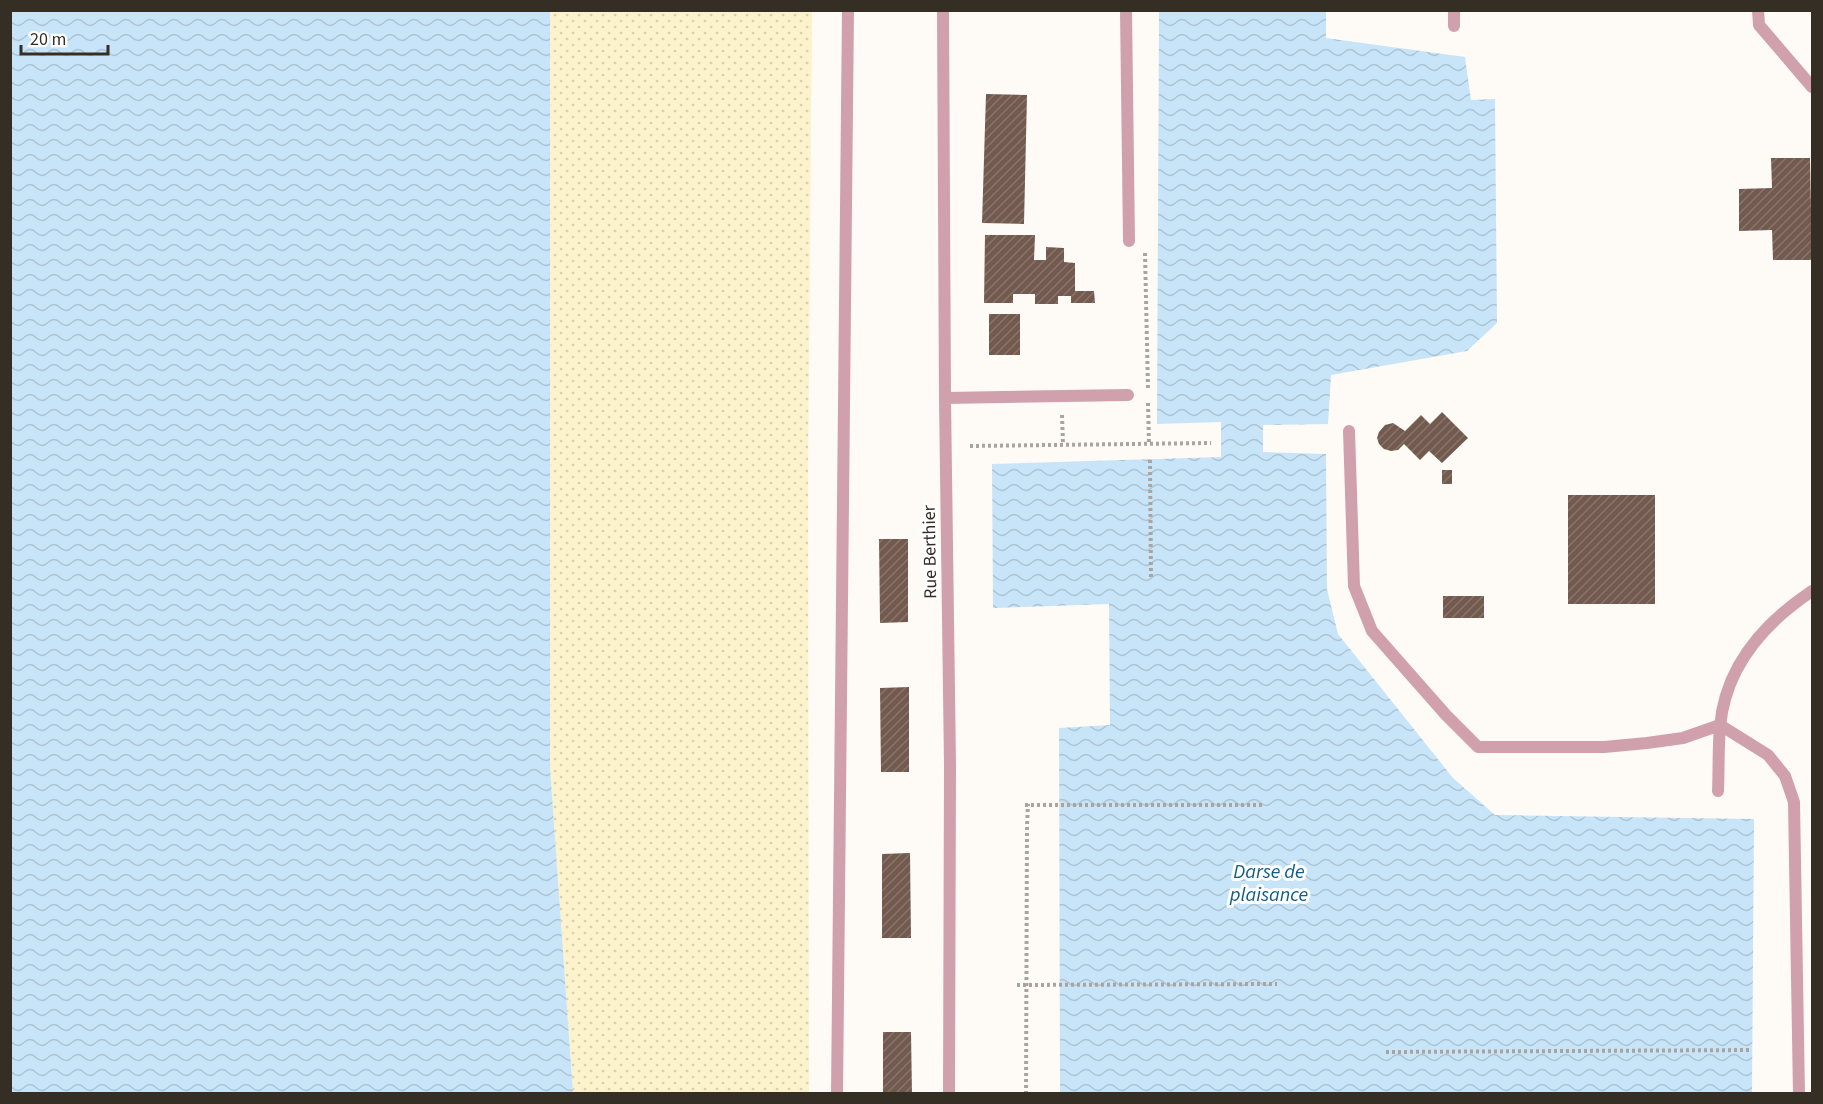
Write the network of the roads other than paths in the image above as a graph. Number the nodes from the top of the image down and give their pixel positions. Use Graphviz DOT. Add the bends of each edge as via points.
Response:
graph roads {
  1 [pos="848,10"];
  2 [pos="943,10"];
  3 [pos="1126,10"];
  4 [pos="1454,10"];
  5 [pos="1758,10"];
  6 [pos="1454,26"];
  7 [pos="1812,87"];
  8 [pos="1129,241"];
  9 [pos="1128,395"];
  10 [pos="945,398"];
  11 [pos="1349,431"];
  12 [pos="1812,591"];
  13 [pos="1720,725"];
  14 [pos="1718,791"];
  15 [pos="837,1094"];
  16 [pos="949,1094"];
  17 [pos="1799,1094"];
  1 -- 15 [label="lane"];
  2 -- 10 [label="lane, Rue Berthier"];
  3 -- 8 [label="lane"];
  4 -- 6 [label="lane"];
  5 -- 7 [label="lane" via="1759,25"];
  9 -- 10 [label="lane"];
  10 -- 16 [label="lane, Rue Berthier"];
  11 -- 13 [label="lane" via="1354,586 1372,631 1478,747 1626,746 1683,738"];
  12 -- 13 [label="lane" via="1789,606 1752,642 1728,686"];
  13 -- 14 [label="lane"];
  13 -- 17 [label="lane" via="1768,756 1785,776 1794,802"];
}
